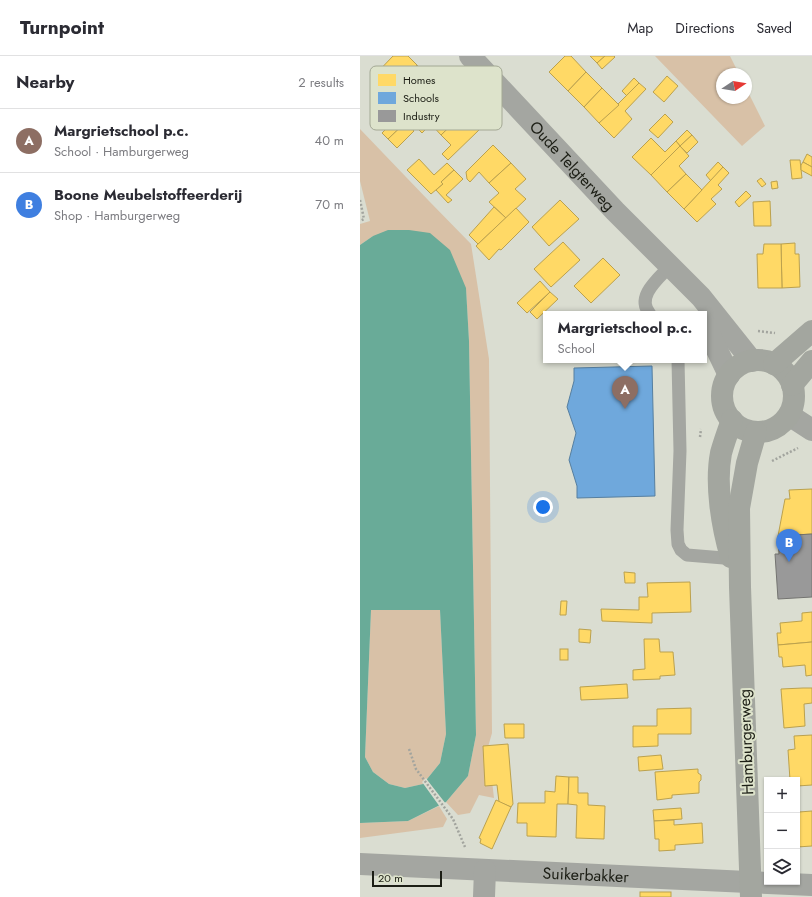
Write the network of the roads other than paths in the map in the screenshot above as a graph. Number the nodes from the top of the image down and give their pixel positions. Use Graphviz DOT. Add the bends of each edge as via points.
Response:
graph roads {
  1 [pos="470,56"];
  2 [pos="479,66"];
  3 [pos="502,90"];
  4 [pos="673,270"];
  5 [pos="648,311"];
  6 [pos="698,311"];
  7 [pos="707,329"];
  8 [pos="812,331"];
  9 [pos="752,361"];
  10 [pos="812,361"];
  11 [pos="678,363"];
  12 [pos="774,364"];
  13 [pos="729,375"];
  14 [pos="792,385"];
  15 [pos="789,415"];
  16 [pos="732,420"];
  17 [pos="756,432"];
  18 [pos="807,436"];
  19 [pos="736,559"];
  20 [pos="360,864"];
  21 [pos="485,870"];
  22 [pos="812,885"];
  23 [pos="751,889"];
  24 [pos="484,897"];
  1 -- 2 [label="street, Oude Telgterweg"];
  3 -- 4 [label="street, Oude Telgterweg"];
  4 -- 5 [label="lane" via="650,288 644,298 644,305"];
  4 -- 6 [label="street, Oude Telgterweg"];
  4 -- 9 [label="street, Oude Telgterweg" via="714,311"];
  7 -- 13 [label="street"];
  8 -- 12 [label="street"];
  9 -- 12 [label="street" via="767,361"];
  9 -- 13 [label="street" via="742,364"];
  10 -- 14 [label="street"];
  11 -- 19 [label="lane" via="678,544 687,555"];
  12 -- 14 [label="street" via="785,373"];
  13 -- 16 [label="street" via="724,388 723,402"];
  14 -- 15 [label="street" via="794,397"];
  15 -- 17 [label="street" via="772,430"];
  15 -- 18 [label="street"];
  16 -- 17 [label="street" via="743,429"];
  16 -- 19 [label="street, Hamburgerweg" via="721,452 720,476 721,509 726,538"];
  17 -- 19 [label="street, Hamburgerweg" via="747,462 739,508"];
  19 -- 23 [label="street, Hamburgerweg" via="740,587"];
  20 -- 21 [label="street, Suikerbakker"];
  21 -- 23 [label="street, Suikerbakker"];
  21 -- 24 [label="street"];
  22 -- 23 [label="street, Suikerbakker"];
}
